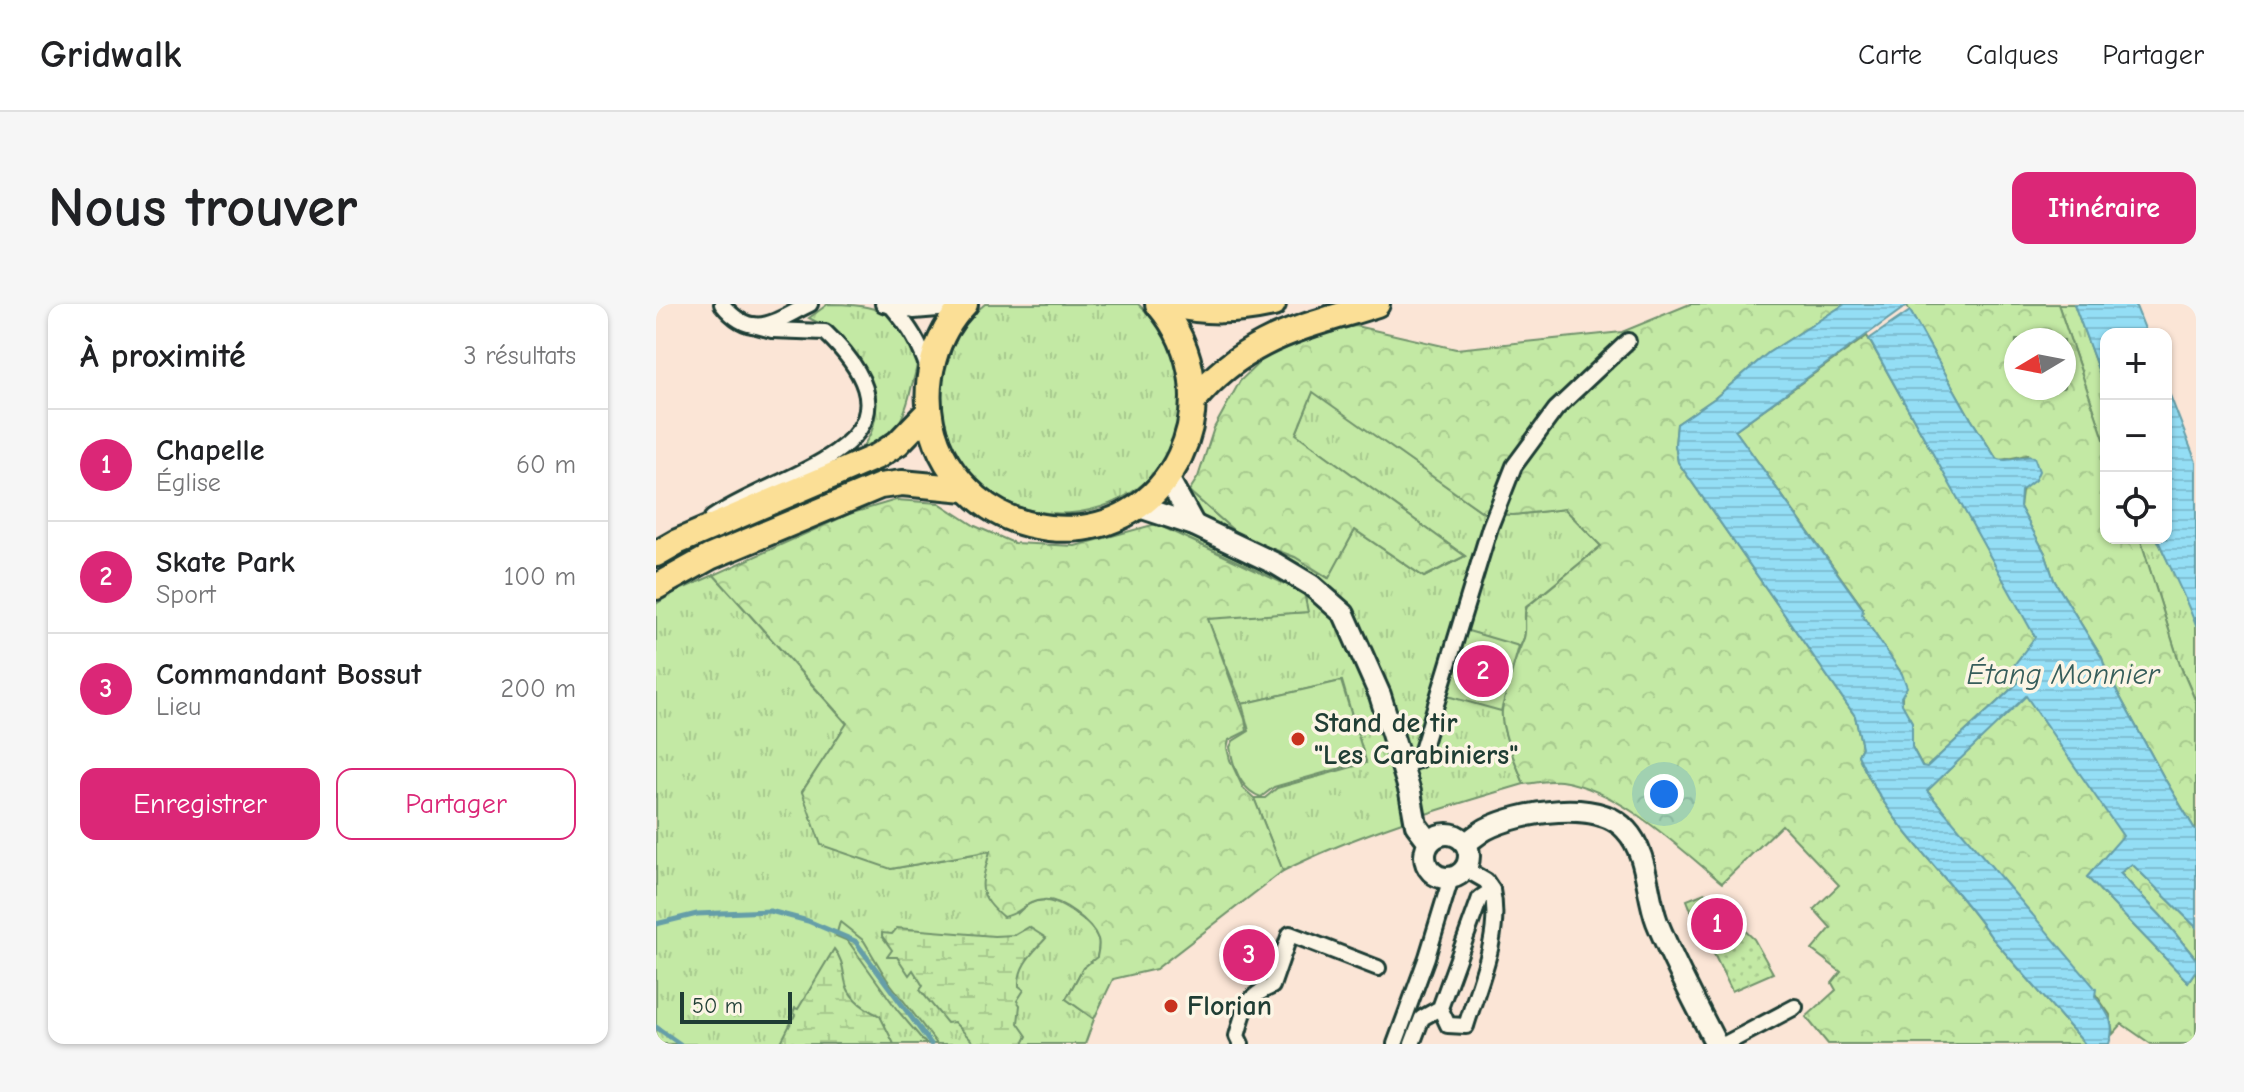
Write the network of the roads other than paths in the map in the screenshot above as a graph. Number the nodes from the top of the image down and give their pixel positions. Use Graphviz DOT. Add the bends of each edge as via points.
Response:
graph roads {
  1 [pos="722,304"];
  2 [pos="1158,304"];
  3 [pos="1168,304"];
  4 [pos="1273,304"];
  5 [pos="1377,304"];
  6 [pos="963,305"];
  7 [pos="888,306"];
  8 [pos="803,307"];
  9 [pos="753,325"];
  10 [pos="1628,341"];
  11 [pos="930,376"];
  12 [pos="1194,400"];
  13 [pos="929,411"];
  14 [pos="1167,476"];
  15 [pos="966,489"];
  16 [pos="1136,506"];
  17 [pos="1194,525"];
  18 [pos="667,548"];
  19 [pos="656,587"];
  20 [pos="1400,766"];
  21 [pos="1436,838"];
  22 [pos="1466,843"];
  23 [pos="1458,873"];
  24 [pos="1492,890"];
  25 [pos="1378,968"];
  26 [pos="1795,1007"];
  27 [pos="1440,1008"];
  28 [pos="1241,1044"];
  29 [pos="1395,1044"];
  30 [pos="1412,1044"];
  31 [pos="1716,1044"];
  32 [pos="1725,1044"];
  1 -- 9 [label="street"];
  2 -- 12 [label="main road" via="1189,357"];
  3 -- 4 [label="main road" via="1238,311"];
  5 -- 12 [label="main road" via="1260,344 1225,366"];
  6 -- 7 [label="street" via="914,311"];
  6 -- 11 [label="main road" via="941,339"];
  7 -- 11 [label="street" via="911,328"];
  8 -- 9 [label="street" via="784,320"];
  9 -- 18 [label="street" via="825,332 862,380 862,426 829,459 731,505"];
  10 -- 20 [label="street" via="1556,409 1514,466 1419,760"];
  11 -- 13 [label="main road"];
  12 -- 14 [label="main road" via="1187,440"];
  13 -- 15 [label="main road" via="942,453"];
  13 -- 18 [label="main road" via="878,456"];
  14 -- 16 [label="main road"];
  14 -- 17 [label="main road"];
  15 -- 16 [label="main road" via="999,513 1048,528 1099,524"];
  15 -- 19 [label="main road" via="920,483 880,486 710,557"];
  16 -- 17 [label="main road"];
  17 -- 20 [label="main road" via="1276,564 1344,614 1380,695"];
  20 -- 21 [label="main road" via="1416,825"];
  21 -- 22 [label="main road" via="1453,834"];
  21 -- 23 [label="main road" via="1425,851 1429,868 1442,878"];
  22 -- 23 [label="main road" via="1469,852"];
  22 -- 31 [label="main road" via="1487,829 1544,812 1593,814 1620,824 1639,851 1658,923"];
  23 -- 24 [label="street" via="1486,881"];
  23 -- 29 [label="street"];
  24 -- 27 [label="street" via="1480,898"];
  24 -- 27 [label="street" via="1497,912 1466,1026 1448,1025"];
  25 -- 28 [label="street" via="1290,934 1272,986 1247,1002 1237,1036"];
  26 -- 32 [label="street"];
  27 -- 30 [label="street" via="1422,1018"];
}
